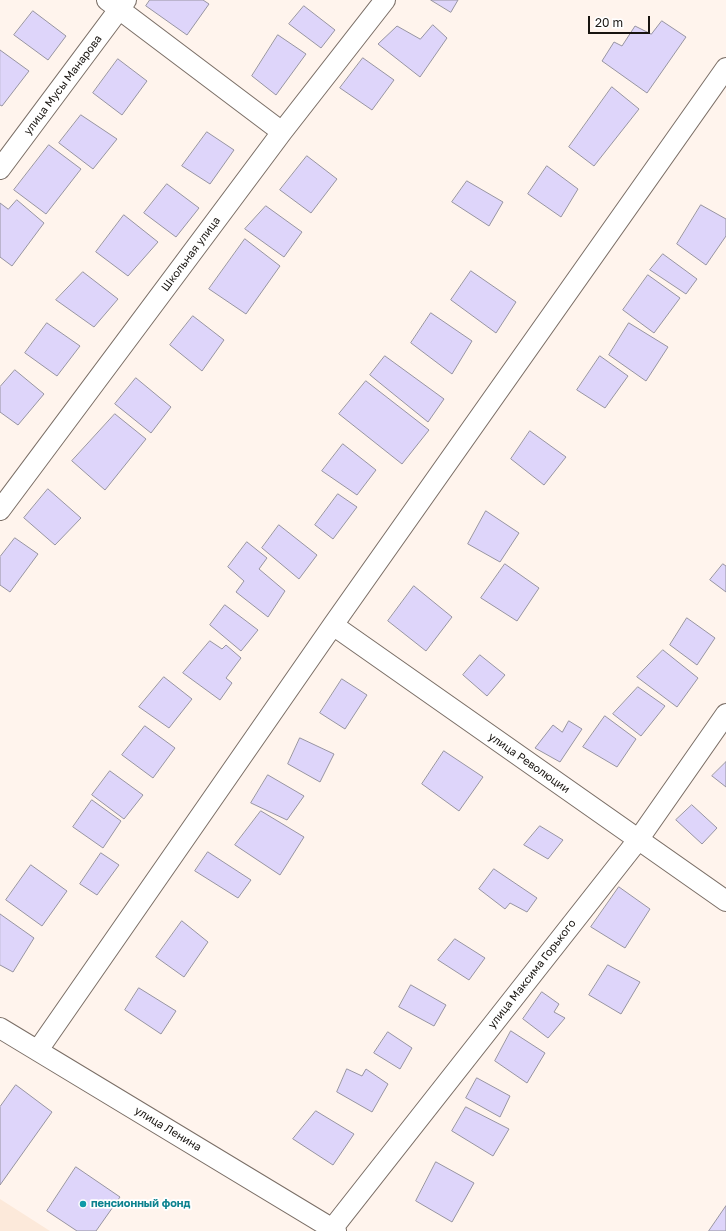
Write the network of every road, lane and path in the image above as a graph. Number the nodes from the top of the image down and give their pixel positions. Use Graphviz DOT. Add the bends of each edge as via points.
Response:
graph roads {
  1 [pos="385,0"];
  2 [pos="117,3"];
  3 [pos="726,68"];
  4 [pos="282,132"];
  5 [pos="0,169"];
  6 [pos="0,510"];
  7 [pos="333,625"];
  8 [pos="726,714"];
  9 [pos="638,840"];
  10 [pos="726,901"];
  11 [pos="0,1028"];
  12 [pos="38,1050"];
  13 [pos="334,1230"];
  1 -- 4 [label="street, Школьная улица"];
  2 -- 4 [label="street"];
  2 -- 5 [label="street, улица Мусы Манарова"];
  3 -- 7 [label="street"];
  4 -- 6 [label="street, Школьная улица"];
  7 -- 9 [label="street, улица Революции"];
  7 -- 12 [label="street"];
  8 -- 9 [label="street, улица Максима Горького"];
  9 -- 10 [label="street, улица Революции"];
  9 -- 13 [label="street, улица Максима Горького"];
  11 -- 12 [label="street, улица Ленина"];
  12 -- 13 [label="street, улица Ленина"];
}
